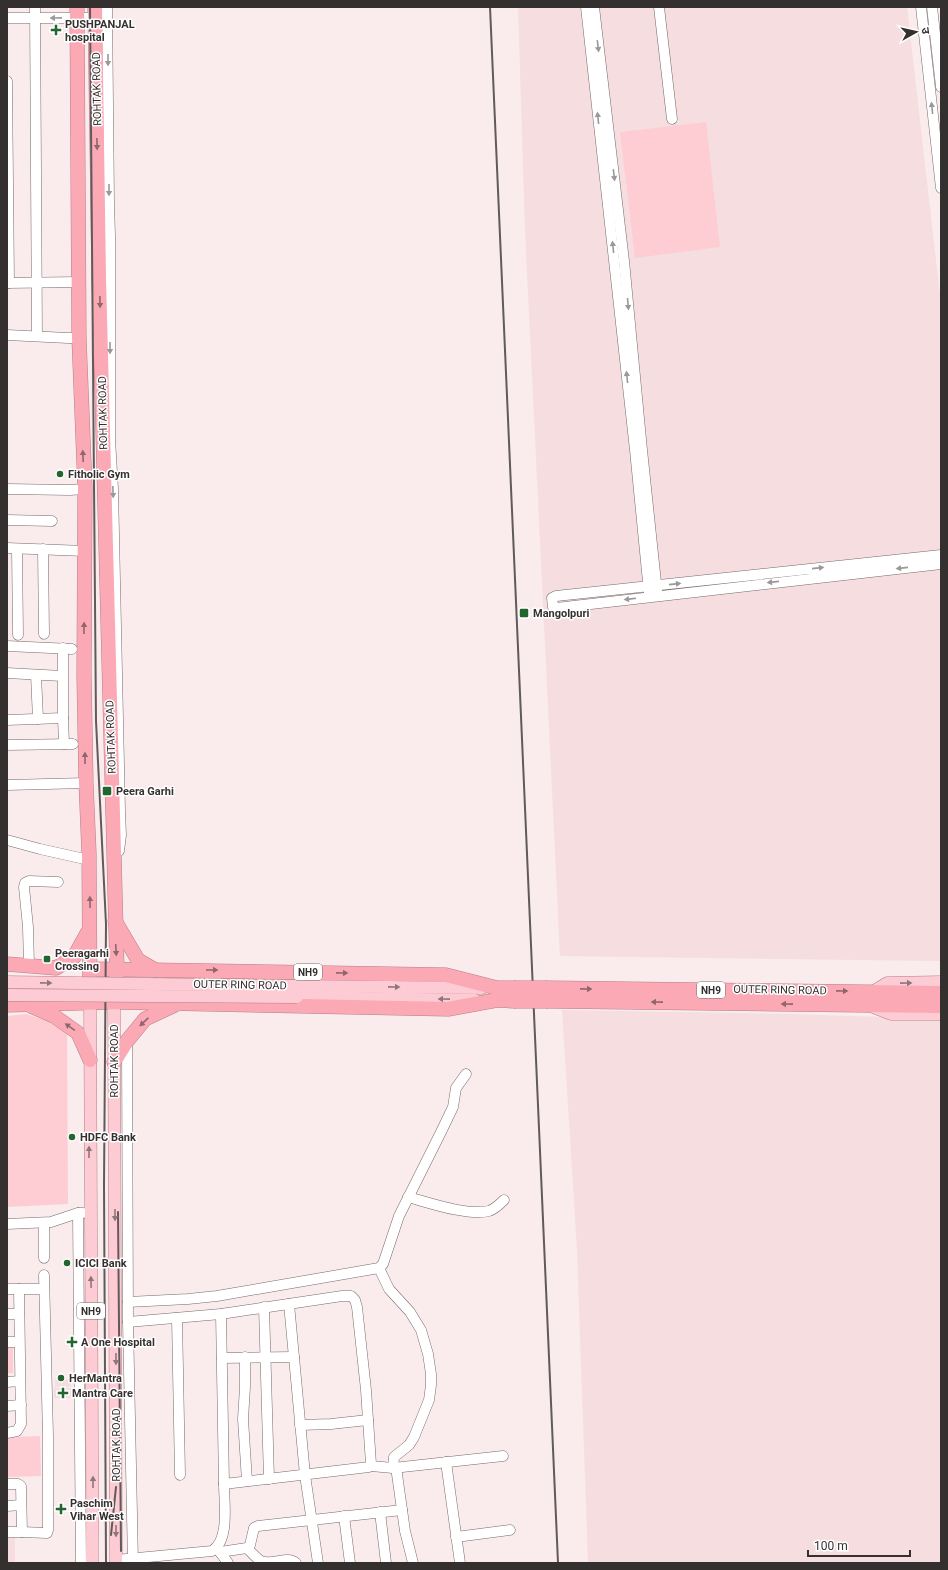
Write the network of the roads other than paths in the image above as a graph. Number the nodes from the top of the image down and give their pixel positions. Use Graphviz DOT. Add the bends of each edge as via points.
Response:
graph roads {
  1 [pos="35,7"];
  2 [pos="108,7"];
  3 [pos="586,7"];
  4 [pos="594,7"];
  5 [pos="659,7"];
  6 [pos="921,7"];
  7 [pos="932,7"];
  8 [pos="77,12"];
  9 [pos="100,12"];
  10 [pos="7,18"];
  11 [pos="35,18"];
  12 [pos="7,81"];
  13 [pos="941,87"];
  14 [pos="672,119"];
  15 [pos="941,188"];
  16 [pos="8,229"];
  17 [pos="37,282"];
  18 [pos="72,282"];
  19 [pos="8,283"];
  20 [pos="7,334"];
  21 [pos="38,336"];
  22 [pos="79,338"];
  23 [pos="7,489"];
  24 [pos="85,489"];
  25 [pos="7,520"];
  26 [pos="52,520"];
  27 [pos="12,548"];
  28 [pos="43,549"];
  29 [pos="85,551"];
  30 [pos="941,555"];
  31 [pos="941,564"];
  32 [pos="653,591"];
  33 [pos="7,617"];
  34 [pos="18,617"];
  35 [pos="44,634"];
  36 [pos="18,635"];
  37 [pos="7,646"];
  38 [pos="7,673"];
  39 [pos="36,675"];
  40 [pos="62,676"];
  41 [pos="63,718"];
  42 [pos="38,719"];
  43 [pos="7,720"];
  44 [pos="7,745"];
  45 [pos="86,783"];
  46 [pos="7,785"];
  47 [pos="7,840"];
  48 [pos="89,860"];
  49 [pos="58,882"];
  50 [pos="115,920"];
  51 [pos="90,928"];
  52 [pos="7,964"];
  53 [pos="29,966"];
  54 [pos="90,969"];
  55 [pos="117,969"];
  56 [pos="155,970"];
  57 [pos="194,970"];
  58 [pos="7,982"];
  59 [pos="941,982"];
  60 [pos="298,991"];
  61 [pos="874,991"];
  62 [pos="941,993"];
  63 [pos="497,994"];
  64 [pos="7,995"];
  65 [pos="547,995"];
  66 [pos="904,999"];
  67 [pos="90,1002"];
  68 [pos="114,1002"];
  69 [pos="7,1004"];
  70 [pos="27,1004"];
  71 [pos="178,1004"];
  72 [pos="193,1004"];
  73 [pos="868,1005"];
  74 [pos="941,1006"];
  75 [pos="941,1014"];
  76 [pos="126,1041"];
  77 [pos="90,1060"];
  78 [pos="114,1062"];
  79 [pos="466,1074"];
  80 [pos="121,1187"];
  81 [pos="408,1197"];
  82 [pos="504,1200"];
  83 [pos="84,1212"];
  84 [pos="44,1222"];
  85 [pos="7,1224"];
  86 [pos="44,1258"];
  87 [pos="379,1268"];
  88 [pos="44,1275"];
  89 [pos="19,1289"];
  90 [pos="44,1289"];
  91 [pos="7,1290"];
  92 [pos="128,1302"];
  93 [pos="289,1304"];
  94 [pos="264,1307"];
  95 [pos="7,1314"];
  96 [pos="19,1314"];
  97 [pos="221,1314"];
  98 [pos="177,1318"];
  99 [pos="128,1322"];
  100 [pos="7,1342"];
  101 [pos="19,1342"];
  102 [pos="245,1357"];
  103 [pos="265,1357"];
  104 [pos="294,1357"];
  105 [pos="222,1358"];
  106 [pos="20,1381"];
  107 [pos="7,1382"];
  108 [pos="21,1405"];
  109 [pos="7,1406"];
  110 [pos="368,1420"];
  111 [pos="300,1425"];
  112 [pos="7,1433"];
  113 [pos="503,1456"];
  114 [pos="446,1462"];
  115 [pos="371,1466"];
  116 [pos="395,1468"];
  117 [pos="180,1474"];
  118 [pos="305,1475"];
  119 [pos="270,1479"];
  120 [pos="247,1481"];
  121 [pos="7,1484"];
  122 [pos="224,1484"];
  123 [pos="7,1506"];
  124 [pos="21,1506"];
  125 [pos="402,1510"];
  126 [pos="380,1512"];
  127 [pos="344,1516"];
  128 [pos="312,1519"];
  129 [pos="510,1530"];
  130 [pos="7,1532"];
  131 [pos="22,1532"];
  132 [pos="456,1537"];
  133 [pos="247,1548"];
  134 [pos="218,1550"];
  135 [pos="154,1560"];
  136 [pos="133,1561"];
  137 [pos="116,1562"];
  138 [pos="81,1563"];
  139 [pos="92,1563"];
  140 [pos="228,1563"];
  141 [pos="296,1563"];
  142 [pos="318,1563"];
  143 [pos="350,1563"];
  144 [pos="386,1563"];
  145 [pos="413,1563"];
  146 [pos="460,1563"];
  1 -- 11 [label="street"];
  2 -- 9 [label="street"];
  32 -- 3 [label="street, one-way"];
  4 -- 32 [label="street, one-way" via="624,261"];
  5 -- 14 [label="street"];
  15 -- 6 [label="street, one-way"];
  7 -- 13 [label="street"];
  8 -- 9 [label="street"];
  8 -- 11 [label="street, one-way"];
  8 -- 18 [label="highway, ROHTAK ROAD / NH9"];
  9 -- 50 [label="highway, ROHTAK ROAD / NH9, one-way"];
  10 -- 11 [label="street"];
  11 -- 17 [label="street"];
  12 -- 16 [label="street"];
  16 -- 19 [label="street"];
  17 -- 18 [label="street"];
  17 -- 19 [label="street"];
  17 -- 21 [label="street"];
  18 -- 22 [label="highway, ROHTAK ROAD / NH9"];
  20 -- 21 [label="street"];
  21 -- 22 [label="street"];
  24 -- 22 [label="highway, ROHTAK ROAD / NH9, one-way"];
  23 -- 24 [label="street"];
  24 -- 29 [label="highway, ROHTAK ROAD / NH9"];
  25 -- 26 [label="street"];
  27 -- 28 [label="street"];
  27 -- 34 [label="street"];
  28 -- 29 [label="street"];
  28 -- 35 [label="street"];
  45 -- 29 [label="highway, ROHTAK ROAD / NH9, one-way"];
  32 -- 30 [label="street, one-way"];
  31 -- 32 [label="street, one-way"];
  32 -- 32 [label="street, one-way" via="556,608 553,607 552,600 556,596"];
  33 -- 34 [label="street"];
  34 -- 36 [label="street"];
  37 -- 40 [label="street" via="67,649"];
  38 -- 39 [label="street"];
  39 -- 40 [label="street"];
  39 -- 42 [label="street"];
  40 -- 41 [label="street"];
  41 -- 42 [label="street"];
  41 -- 44 [label="street" via="68,744"];
  42 -- 43 [label="street"];
  45 -- 46 [label="street"];
  45 -- 48 [label="highway, ROHTAK ROAD / NH9"];
  47 -- 48 [label="street"];
  51 -- 48 [label="highway, ROHTAK ROAD / NH9, one-way"];
  49 -- 53 [label="street" via="25,883"];
  50 -- 55 [label="highway, ROHTAK ROAD / NH9, one-way"];
  50 -- 56 [label="highway" via="138,960"];
  51 -- 53 [label="highway" via="74,957 56,968"];
  51 -- 54 [label="highway, ROHTAK ROAD / NH9"];
  52 -- 53 [label="highway"];
  54 -- 55 [label="highway, OUTER RING ROAD"];
  54 -- 67 [label="highway, ROHTAK ROAD / NH9"];
  55 -- 56 [label="highway, OUTER RING ROAD / NH9"];
  55 -- 68 [label="highway, ROHTAK ROAD / NH9"];
  56 -- 57 [label="highway, OUTER RING ROAD / NH9"];
  57 -- 63 [label="highway, OUTER RING ROAD / NH9, one-way" via="446,975"];
  57 -- 72 [label="highway"];
  58 -- 60 [label="main road, OUTER RING ROAD, one-way, bridge"];
  61 -- 59 [label="main road, OUTER RING ROAD, one-way" via="887,983"];
  60 -- 63 [label="main road, OUTER RING ROAD"];
  60 -- 64 [label="main road, OUTER RING ROAD, bridge"];
  65 -- 61 [label="highway, OUTER RING ROAD / NH9, one-way"];
  61 -- 66 [label="highway, NH9"];
  62 -- 66 [label="highway, NH9"];
  63 -- 65 [label="highway, OUTER RING ROAD, bridge"];
  63 -- 72 [label="highway, OUTER RING ROAD" via="448,1009"];
  73 -- 65 [label="highway, OUTER RING ROAD, one-way"];
  66 -- 73 [label="highway, OUTER RING ROAD"];
  66 -- 74 [label="highway"];
  67 -- 68 [label="highway, OUTER RING ROAD"];
  67 -- 70 [label="highway, OUTER RING ROAD"];
  67 -- 77 [label="main road, ROHTAK ROAD / NH9"];
  68 -- 71 [label="highway, OUTER RING ROAD"];
  68 -- 78 [label="main road, ROHTAK ROAD / NH9"];
  69 -- 70 [label="highway, OUTER RING ROAD"];
  77 -- 70 [label="highway, one-way" via="78,1033 54,1016"];
  71 -- 72 [label="highway, OUTER RING ROAD"];
  71 -- 76 [label="highway, one-way" via="146,1019"];
  73 -- 75 [label="main road" via="891,1014"];
  76 -- 78 [label="highway"];
  76 -- 80 [label="street"];
  83 -- 77 [label="main road, ROHTAK ROAD / NH9, one-way"];
  78 -- 80 [label="main road, ROHTAK ROAD / NH9"];
  79 -- 81 [label="street" via="456,1088 453,1107 442,1132"];
  80 -- 92 [label="street"];
  80 -- 137 [label="main road, ROHTAK ROAD / NH9, one-way"];
  81 -- 82 [label="street" via="479,1212 490,1211"];
  81 -- 87 [label="street" via="383,1264"];
  83 -- 84 [label="street"];
  83 -- 138 [label="street"];
  139 -- 83 [label="main road, ROHTAK ROAD / NH9, one-way" via="93,1414"];
  84 -- 85 [label="street"];
  84 -- 86 [label="street"];
  87 -- 92 [label="street" via="217,1296"];
  87 -- 116 [label="street" via="389,1289 410,1312 421,1330 431,1374 429,1400 420,1424 409,1446 394,1457"];
  88 -- 90 [label="street"];
  89 -- 90 [label="street"];
  89 -- 91 [label="street"];
  89 -- 96 [label="street"];
  90 -- 131 [label="street" via="48,1530 42,1534"];
  92 -- 99 [label="street"];
  93 -- 94 [label="street"];
  93 -- 104 [label="street"];
  93 -- 110 [label="street" via="348,1295 355,1300"];
  94 -- 97 [label="street"];
  94 -- 103 [label="street"];
  95 -- 96 [label="street"];
  96 -- 101 [label="street"];
  97 -- 98 [label="street"];
  97 -- 105 [label="street"];
  98 -- 99 [label="street"];
  98 -- 117 [label="street"];
  99 -- 136 [label="street"];
  100 -- 101 [label="street"];
  101 -- 106 [label="street"];
  102 -- 103 [label="street"];
  102 -- 105 [label="street"];
  102 -- 120 [label="street" via="243,1419"];
  103 -- 104 [label="street"];
  103 -- 119 [label="street"];
  104 -- 111 [label="street"];
  105 -- 122 [label="street"];
  106 -- 107 [label="street"];
  106 -- 108 [label="street"];
  108 -- 109 [label="street"];
  108 -- 112 [label="street" via="20,1428 17,1432"];
  110 -- 111 [label="street"];
  110 -- 115 [label="street"];
  111 -- 118 [label="street"];
  113 -- 114 [label="street"];
  114 -- 116 [label="street"];
  114 -- 132 [label="street"];
  115 -- 116 [label="street"];
  115 -- 118 [label="street"];
  116 -- 125 [label="street"];
  118 -- 119 [label="street"];
  118 -- 128 [label="street"];
  119 -- 120 [label="street"];
  120 -- 122 [label="street"];
  121 -- 124 [label="street" via="21,1486"];
  122 -- 134 [label="street" via="224,1527"];
  123 -- 124 [label="street"];
  124 -- 131 [label="street"];
  125 -- 126 [label="street"];
  125 -- 145 [label="street"];
  126 -- 127 [label="street"];
  126 -- 144 [label="street"];
  127 -- 128 [label="street"];
  127 -- 143 [label="street"];
  128 -- 133 [label="street" via="258,1526 254,1528"];
  128 -- 142 [label="street"];
  129 -- 132 [label="street"];
  130 -- 131 [label="street"];
  132 -- 146 [label="street"];
  133 -- 134 [label="street"];
  133 -- 141 [label="street" via="267,1563 291,1560"];
  134 -- 135 [label="street"];
  134 -- 140 [label="street"];
  135 -- 136 [label="street"];
  136 -- 137 [label="street"];
}
